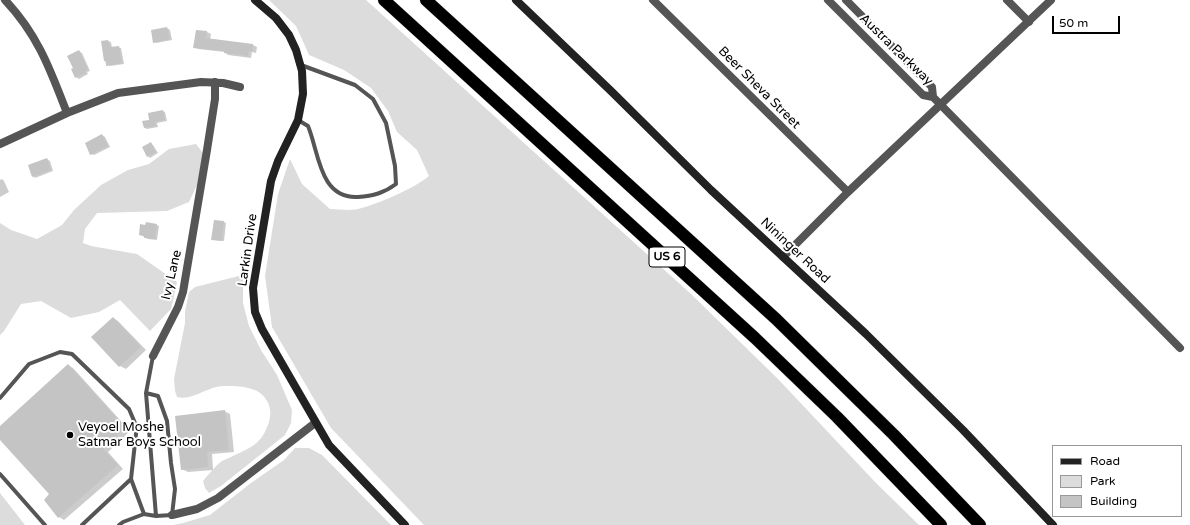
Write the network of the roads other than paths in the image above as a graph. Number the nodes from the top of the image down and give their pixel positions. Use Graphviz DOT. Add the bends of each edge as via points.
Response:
graph roads {
  1 [pos="5,0"];
  2 [pos="255,0"];
  3 [pos="384,0"];
  4 [pos="426,0"];
  5 [pos="516,0"];
  6 [pos="653,0"];
  7 [pos="828,0"];
  8 [pos="846,0"];
  9 [pos="1007,0"];
  10 [pos="1051,0"];
  11 [pos="1029,22"];
  12 [pos="300,65"];
  13 [pos="215,82"];
  14 [pos="240,87"];
  15 [pos="933,97"];
  16 [pos="941,105"];
  17 [pos="68,113"];
  18 [pos="298,120"];
  19 [pos="0,144"];
  20 [pos="848,192"];
  21 [pos="783,257"];
  22 [pos="1180,348"];
  23 [pos="152,356"];
  24 [pos="146,393"];
  25 [pos="0,398"];
  26 [pos="315,423"];
  27 [pos="0,474"];
  28 [pos="131,479"];
  29 [pos="144,514"];
  30 [pos="172,515"];
  31 [pos="156,516"];
  32 [pos="45,525"];
  33 [pos="82,525"];
  34 [pos="119,525"];
  35 [pos="405,525"];
  36 [pos="941,525"];
  37 [pos="980,525"];
  38 [pos="1053,525"];
  1 -- 17 [label="street" via="40,47"];
  2 -- 12 [label="street, Larkin Drive" via="276,18 289,35"];
  3 -- 36 [label="highway, US 6" via="755,338 837,417"];
  4 -- 37 [label="highway, US 6" via="776,319 884,425"];
  5 -- 21 [label="street, Nininger Road"];
  6 -- 20 [label="street, Beer Sheva Street"];
  7 -- 15 [label="street, Austra Parkway" via="923,95"];
  8 -- 15 [label="street, Austra Parkway" via="932,87"];
  9 -- 11 [label="street"];
  10 -- 11 [label="street"];
  11 -- 16 [label="street"];
  12 -- 18 [label="street, Larkin Drive" via="303,94"];
  12 -- 18 [label="lane" via="355,85 373,99 386,123 396,184 371,196 344,195 333,188 326,180 308,126"];
  13 -- 14 [label="street"];
  13 -- 17 [label="street" via="123,92"];
  13 -- 23 [label="street, Ivy Lane" via="215,99 183,292 178,307"];
  15 -- 16 [label="street, Austra Parkway"];
  16 -- 20 [label="street"];
  16 -- 22 [label="street, Austra Parkway"];
  17 -- 19 [label="street"];
  18 -- 26 [label="street, Larkin Drive" via="271,181 254,288 255,312"];
  20 -- 21 [label="street"];
  21 -- 38 [label="street, Nininger Road" via="917,384"];
  23 -- 24 [label="lane, Ivy Lane"];
  24 -- 30 [label="lane" via="158,396 168,421 170,463 175,490"];
  24 -- 31 [label="lane, Ivy Lane"];
  25 -- 28 [label="lane" via="29,364 60,352 72,354 129,409 135,423 136,434"];
  26 -- 30 [label="street" via="218,498 197,510"];
  26 -- 35 [label="street, Larkin Drive" via="329,445"];
  27 -- 32 [label="lane"];
  28 -- 29 [label="lane"];
  28 -- 33 [label="lane"];
  29 -- 31 [label="lane"];
  29 -- 34 [label="lane"];
  30 -- 31 [label="lane"];
}
